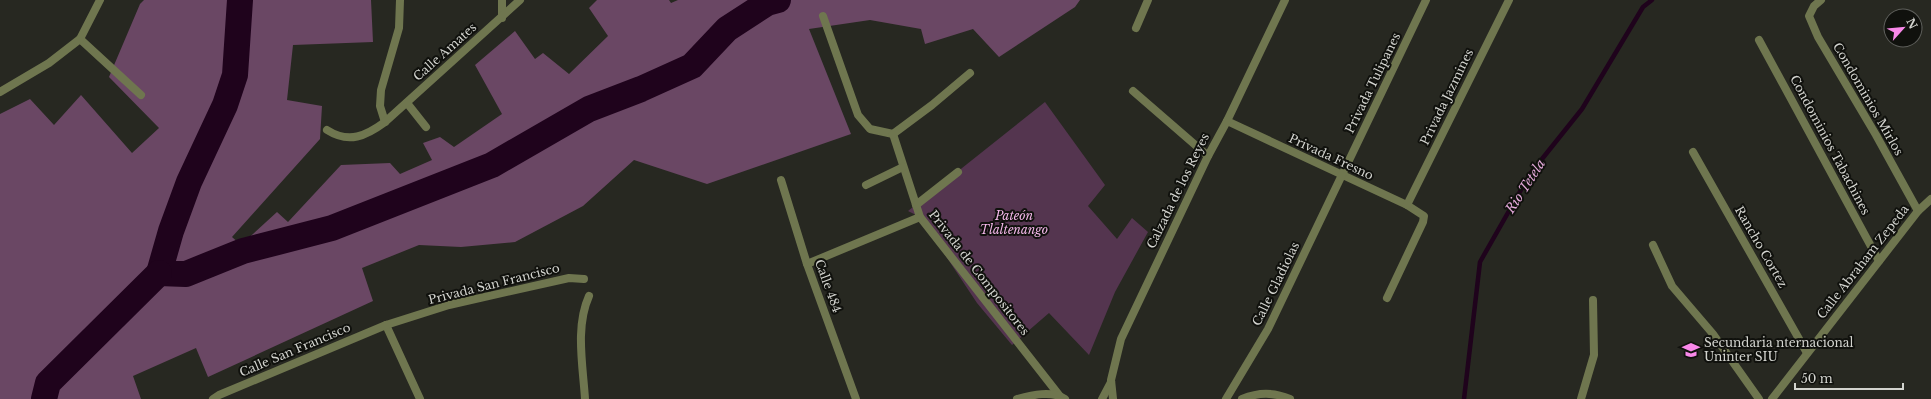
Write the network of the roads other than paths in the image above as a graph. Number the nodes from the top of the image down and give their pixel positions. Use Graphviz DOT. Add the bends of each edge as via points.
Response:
graph roads {
  1 [pos="100,0"];
  2 [pos="400,0"];
  3 [pos="502,0"];
  4 [pos="520,0"];
  5 [pos="1148,0"];
  6 [pos="1285,0"];
  7 [pos="1426,0"];
  8 [pos="1509,0"];
  9 [pos="1821,0"];
  10 [pos="822,16"];
  11 [pos="502,18"];
  12 [pos="1136,28"];
  13 [pos="80,39"];
  14 [pos="1759,40"];
  15 [pos="970,73"];
  16 [pos="1133,91"];
  17 [pos="0,92"];
  18 [pos="142,95"];
  19 [pos="407,103"];
  20 [pos="1227,121"];
  21 [pos="385,122"];
  22 [pos="426,127"];
  23 [pos="328,130"];
  24 [pos="893,134"];
  25 [pos="1693,152"];
  26 [pos="1208,156"];
  27 [pos="903,167"];
  28 [pos="958,172"];
  29 [pos="1341,176"];
  30 [pos="781,180"];
  31 [pos="866,185"];
  32 [pos="1931,198"];
  33 [pos="1407,205"];
  34 [pos="916,206"];
  35 [pos="1918,211"];
  36 [pos="920,217"];
  37 [pos="1653,246"];
  38 [pos="1879,261"];
  39 [pos="807,264"];
  40 [pos="584,279"];
  41 [pos="590,296"];
  42 [pos="1387,298"];
  43 [pos="1593,300"];
  44 [pos="386,325"];
  45 [pos="1808,353"];
  46 [pos="1111,380"];
  47 [pos="1062,397"];
  48 [pos="213,399"];
  49 [pos="420,399"];
  50 [pos="585,399"];
  51 [pos="856,399"];
  52 [pos="1017,399"];
  53 [pos="1102,399"];
  54 [pos="1113,399"];
  55 [pos="1226,399"];
  56 [pos="1242,399"];
  57 [pos="1290,399"];
  58 [pos="1581,399"];
  59 [pos="1759,399"];
  60 [pos="1772,399"];
  1 -- 13 [label="street"];
  2 -- 21 [label="street" via="399,28 381,90 380,106"];
  3 -- 11 [label="street"];
  4 -- 11 [label="street, Calle Amates"];
  5 -- 12 [label="street"];
  6 -- 20 [label="street, Calzada de los Reyes"];
  7 -- 29 [label="street, Privada Tulipanes"];
  8 -- 33 [label="street, Privada Jazmines"];
  9 -- 35 [label="street, Condominios Mirlos" via="1809,16 1818,37"];
  10 -- 24 [label="street" via="858,115 870,129"];
  11 -- 19 [label="street, Calle Amates"];
  13 -- 17 [label="street" via="49,63"];
  13 -- 18 [label="street"];
  14 -- 38 [label="street, Condominios Tabachines"];
  15 -- 24 [label="street"];
  16 -- 26 [label="street"];
  19 -- 21 [label="street, Calle Amates"];
  19 -- 22 [label="street"];
  20 -- 26 [label="street, Calzada de los Reyes"];
  20 -- 29 [label="street, Privada Fresno"];
  21 -- 23 [label="street, Calle Amates" via="373,131 356,137 338,137"];
  24 -- 27 [label="street, Privada de Compositores"];
  25 -- 45 [label="street, Rancho Cortez"];
  26 -- 46 [label="street, Calzada de los Reyes" via="1121,338"];
  27 -- 31 [label="street"];
  27 -- 34 [label="street, Privada de Compositores"];
  28 -- 34 [label="street"];
  29 -- 33 [label="street, Privada Fresno"];
  29 -- 55 [label="street, Calle Gladiolas" via="1268,329"];
  30 -- 39 [label="street, Calle 484"];
  32 -- 35 [label="street, Calle Abraham Zepeda"];
  33 -- 42 [label="street, Privada Fresno" via="1424,216 1423,222"];
  34 -- 36 [label="street, Privada de Compositores"];
  35 -- 38 [label="street, Calle Abraham Zepeda"];
  36 -- 39 [label="street"];
  36 -- 47 [label="street, Privada de Compositores"];
  37 -- 59 [label="street" via="1672,286 1713,334"];
  38 -- 45 [label="street, Calle Abraham Zepeda"];
  39 -- 51 [label="street, Calle 484"];
  40 -- 44 [label="street, Privada San Francisco" via="569,278 449,305"];
  41 -- 50 [label="street" via="584,308 582,324"];
  43 -- 58 [label="street" via="1594,356"];
  44 -- 48 [label="street, Calle San Francisco"];
  44 -- 49 [label="street"];
  45 -- 60 [label="street, Calle Abraham Zepeda"];
  46 -- 53 [label="street"];
  46 -- 54 [label="street, Calzada de los Reyes"];
  47 -- 52 [label="street" via="1043,394"];
  56 -- 57 [label="street" via="1261,394 1276,394"];
}
